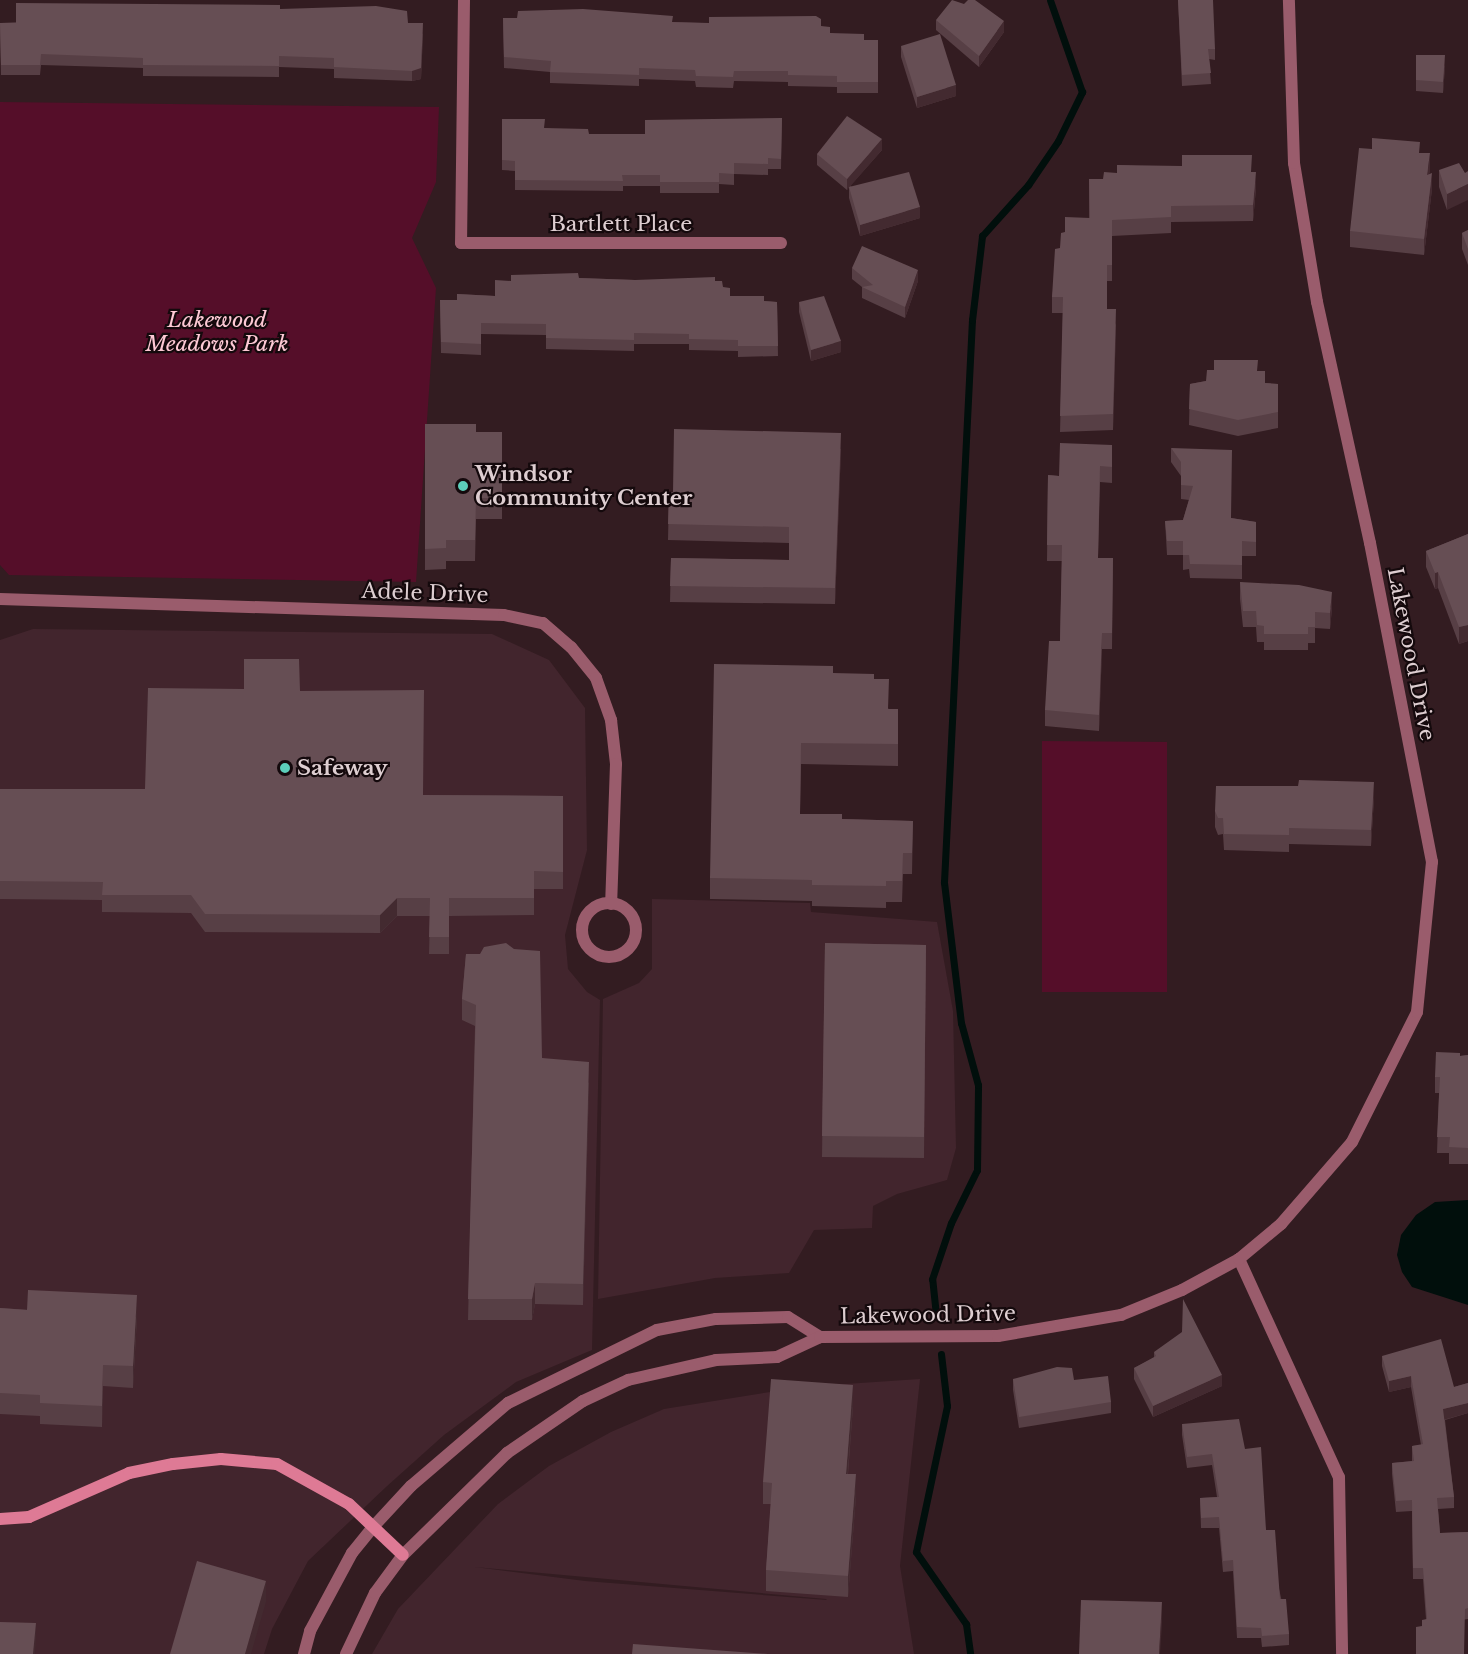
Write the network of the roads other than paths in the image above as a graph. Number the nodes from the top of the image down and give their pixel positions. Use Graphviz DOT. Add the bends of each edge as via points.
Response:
graph roads {
  1 [pos="464,0"];
  2 [pos="1289,0"];
  3 [pos="781,243"];
  4 [pos="0,599"];
  5 [pos="610,904"];
  6 [pos="1239,1259"];
  7 [pos="820,1336"];
  8 [pos="0,1519"];
  9 [pos="373,1527"];
  10 [pos="403,1555"];
  11 [pos="304,1654"];
  12 [pos="346,1654"];
  13 [pos="1342,1654"];
  1 -- 3 [label="street, Bartlett Place" via="461,243"];
  2 -- 6 [label="street, Lakewood Drive" via="1297,184 1317,302 1370,543 1432,862 1417,1012 1352,1142 1281,1224"];
  4 -- 5 [label="street, Adele Drive" via="504,615 543,623 571,647 596,678 611,720 616,765"];
  5 -- 5 [label="street" via="591,910 582,929 588,947 612,957 628,949 636,932 631,915"];
  6 -- 7 [label="street, Lakewood Drive" via="1182,1290 1120,1315 1063,1327 998,1336"];
  6 -- 13 [label="street" via="1339,1477"];
  7 -- 9 [label="street, Lakewood Drive" via="788,1317 717,1318 657,1330 614,1348 508,1403 411,1486"];
  7 -- 10 [label="street, Lakewood Drive" via="777,1357 716,1360 628,1380 583,1401 507,1453"];
  8 -- 9 [label="street" via="29,1517 129,1473 221,1459 277,1464 349,1504"];
  9 -- 10 [label="street"];
  9 -- 11 [label="street, Lakewood Drive" via="352,1553 309,1631"];
  10 -- 12 [label="street, Lakewood Drive" via="375,1593"];
}
